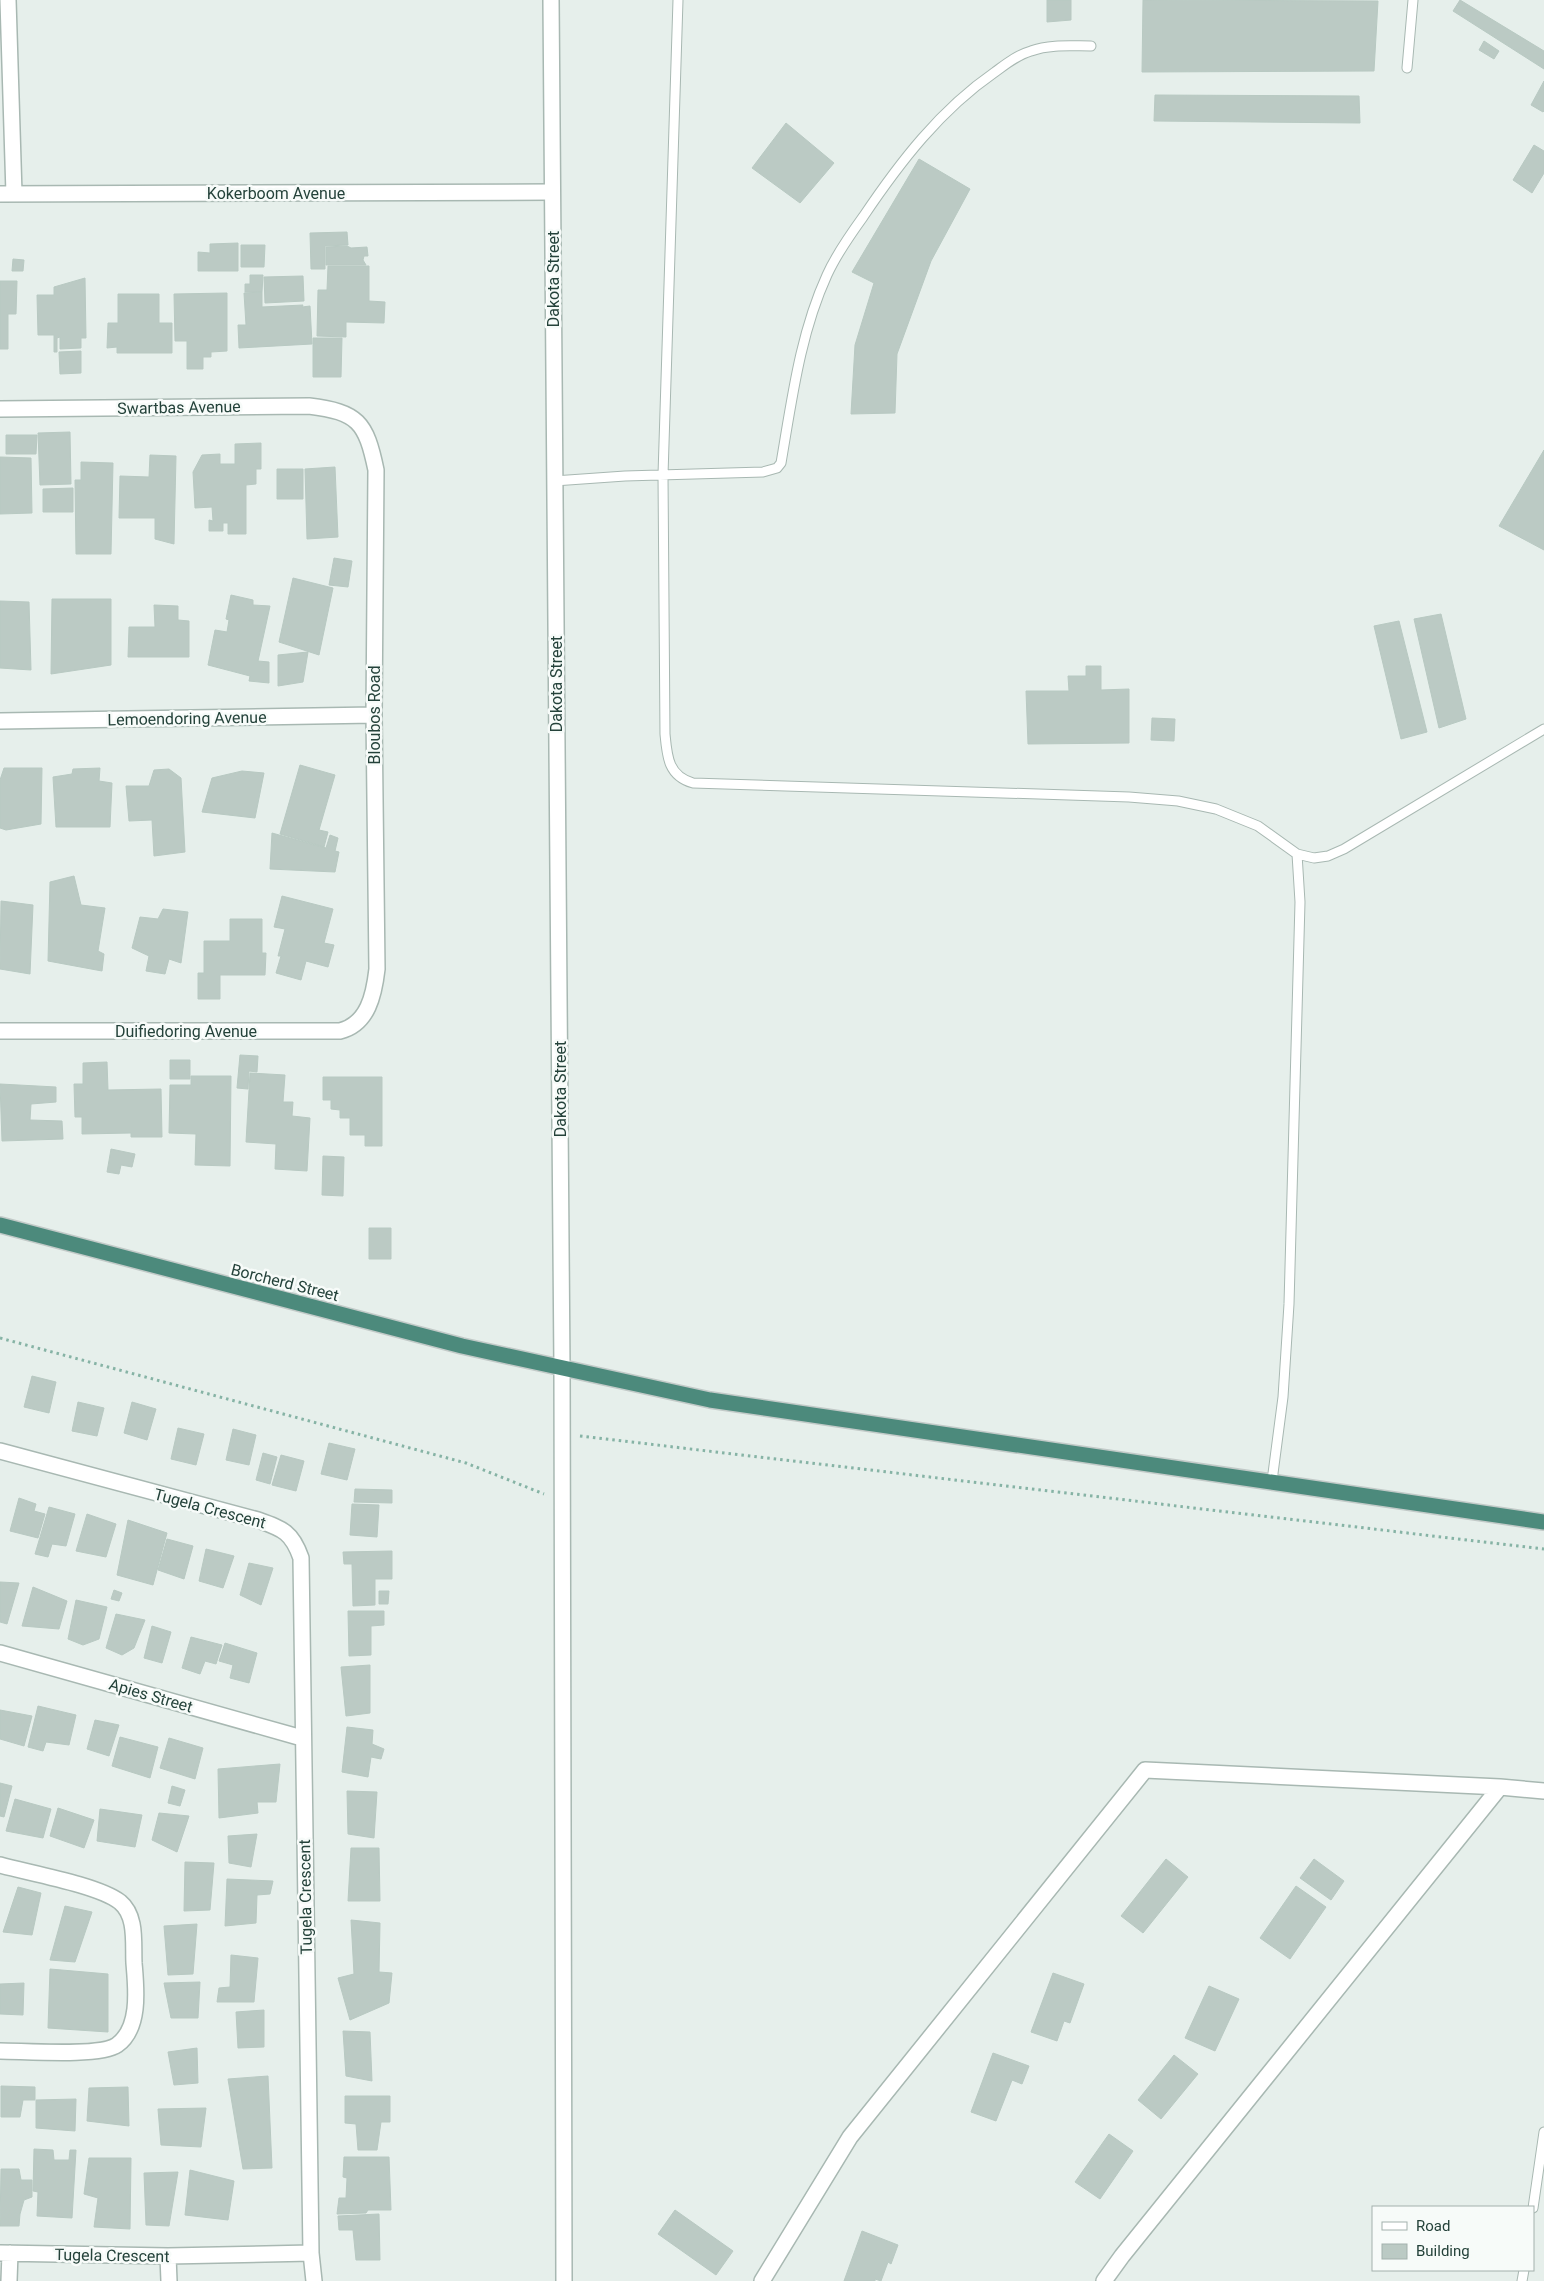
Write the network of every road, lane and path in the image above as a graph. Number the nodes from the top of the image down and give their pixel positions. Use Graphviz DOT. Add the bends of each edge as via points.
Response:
graph roads {
  1 [pos="8,0"];
  2 [pos="551,0"];
  3 [pos="678,0"];
  4 [pos="1413,0"];
  5 [pos="1091,46"];
  6 [pos="1407,68"];
  7 [pos="552,192"];
  8 [pos="7,194"];
  9 [pos="0,409"];
  10 [pos="355,419"];
  11 [pos="663,475"];
  12 [pos="554,481"];
  13 [pos="374,715"];
  14 [pos="0,721"];
  15 [pos="1544,729"];
  16 [pos="1297,854"];
  17 [pos="365,1014"];
  18 [pos="0,1031"];
  19 [pos="0,1225"];
  20 [pos="0,1338"];
  21 [pos="562,1369"];
  22 [pos="562,1434"];
  23 [pos="0,1452"];
  24 [pos="1272,1481"];
  25 [pos="561,1501"];
  26 [pos="1544,1522"];
  27 [pos="1544,1549"];
  28 [pos="0,1653"];
  29 [pos="302,1738"];
  30 [pos="1500,1787"];
  31 [pos="1544,1791"];
  32 [pos="0,1865"];
  33 [pos="0,2052"];
  34 [pos="1544,2132"];
  35 [pos="1533,2206"];
  36 [pos="5,2253"];
  37 [pos="311,2253"];
  38 [pos="168,2256"];
  39 [pos="9,2281"];
  40 [pos="169,2281"];
  41 [pos="314,2281"];
  42 [pos="564,2281"];
  43 [pos="762,2281"];
  44 [pos="1104,2281"];
  1 -- 8 [label="street"];
  2 -- 7 [label="street, Dakota Street"];
  3 -- 11 [label="lane"];
  4 -- 6 [label="lane"];
  5 -- 11 [label="lane" via="1048,47 1011,60 976,85 934,123 907,154 827,274 802,348 781,463 777,468 763,472"];
  7 -- 8 [label="street, Kokerboom Avenue"];
  7 -- 12 [label="street, Dakota Street"];
  9 -- 10 [label="street, Swartbas Avenue" via="310,406 336,409"];
  10 -- 13 [label="street, Bloubos Road" via="372,449 376,470"];
  11 -- 12 [label="lane"];
  11 -- 16 [label="lane" via="665,734 670,764 683,780 693,783 1129,796 1178,801 1216,809 1258,826"];
  12 -- 21 [label="street, Dakota Street"];
  13 -- 14 [label="street, Lemoendoring Avenue"];
  13 -- 17 [label="street, Bloubos Road" via="376,969 371,1000"];
  15 -- 16 [label="lane" via="1344,849 1314,858"];
  16 -- 24 [label="lane" via="1300,902 1289,1304 1283,1397"];
  17 -- 18 [label="street, Duifiedoring Avenue" via="357,1024 340,1031"];
  19 -- 21 [label="highway, Borcherd Street" via="462,1346"];
  20 -- 25 [label="path" via="466,1463"];
  21 -- 22 [label="street, Dakota Street"];
  21 -- 24 [label="highway, Borcherd Street" via="720,1401"];
  22 -- 25 [label="street, Dakota Street"];
  22 -- 27 [label="path"];
  23 -- 29 [label="street, Tugela Crescent" via="258,1520 286,1532 301,1558"];
  24 -- 26 [label="highway, Borcherd Street"];
  25 -- 42 [label="street, Dakota Street"];
  28 -- 29 [label="street, Apies Street"];
  29 -- 37 [label="street, Tugela Crescent"];
  30 -- 31 [label="street"];
  30 -- 43 [label="street" via="1145,1770 850,2137"];
  30 -- 44 [label="street"];
  32 -- 33 [label="street" via="94,1890 126,1908 132,1920 136,1995 127,2034 113,2047 98,2051"];
  34 -- 35 [label="lane"];
  36 -- 38 [label="street, Tugela Crescent"];
  36 -- 39 [label="street"];
  37 -- 38 [label="street, Tugela Crescent"];
  37 -- 41 [label="street"];
  38 -- 40 [label="street"];
}
